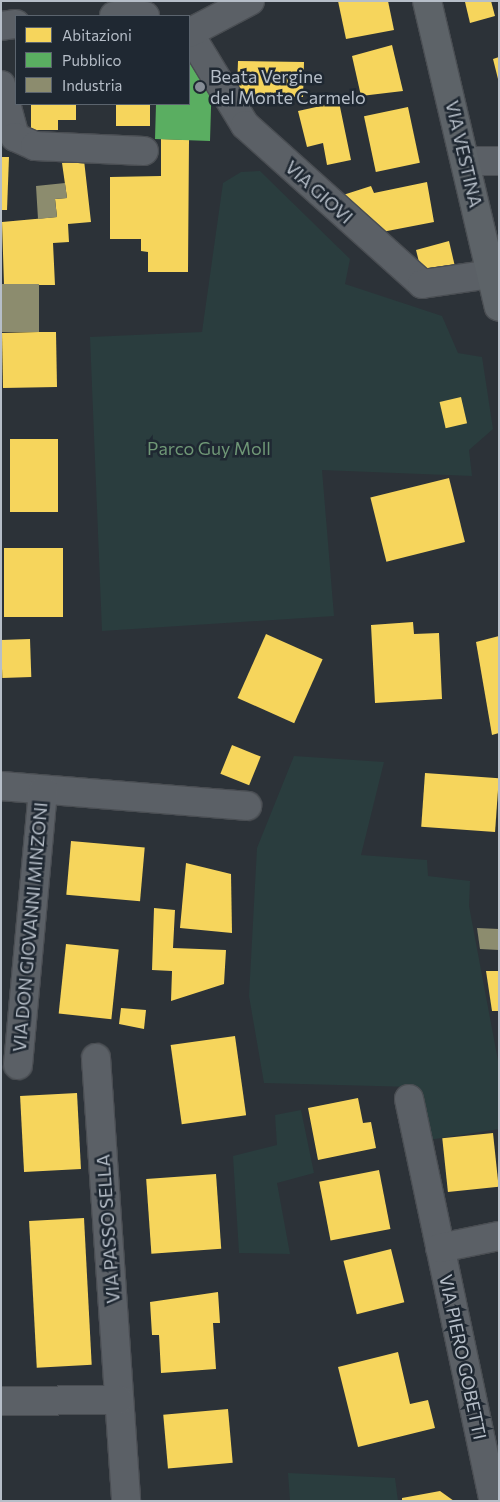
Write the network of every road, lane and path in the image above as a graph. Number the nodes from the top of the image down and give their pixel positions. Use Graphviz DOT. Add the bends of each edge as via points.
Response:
graph roads {
  1 [pos="250,1"];
  2 [pos="427,1"];
  3 [pos="15,24"];
  4 [pos="1,26"];
  5 [pos="190,32"];
  6 [pos="190,35"];
  7 [pos="1,86"];
  8 [pos="144,151"];
  9 [pos="466,160"];
  10 [pos="499,160"];
  11 [pos="491,274"];
  12 [pos="499,307"];
  13 [pos="1,786"];
  14 [pos="43,790"];
  15 [pos="247,806"];
  16 [pos="96,1058"];
  17 [pos="18,1065"];
  18 [pos="409,1098"];
  19 [pos="499,1236"];
  20 [pos="440,1248"];
  21 [pos="119,1400"];
  22 [pos="1,1401"];
  23 [pos="493,1496"];
  24 [pos="126,1501"];
  1 -- 5 [label="street"];
  2 -- 9 [label="main road, VIA VESTINA"];
  3 -- 4 [label="street"];
  6 -- 11 [label="street, VIA GIOVI" via="245,125 422,284"];
  7 -- 8 [label="street" via="16,137 35,146"];
  9 -- 10 [label="street"];
  9 -- 11 [label="main road, VIA VESTINA"];
  11 -- 12 [label="main road, VIA VESTINA"];
  13 -- 14 [label="street, VIA DON GIOVANNI MINZONI"];
  14 -- 15 [label="street, VIA DON GIOVANNI MINZONI"];
  14 -- 17 [label="street, VIA DON GIOVANNI MINZONI"];
  16 -- 21 [label="street, VIA PASSO SELLA"];
  18 -- 20 [label="street, VIA PIERO GOBETTI"];
  19 -- 20 [label="street"];
  20 -- 23 [label="street, VIA PIERO GOBETTI"];
  21 -- 22 [label="street"];
  21 -- 24 [label="street, VIA PASSO SELLA"];
}
